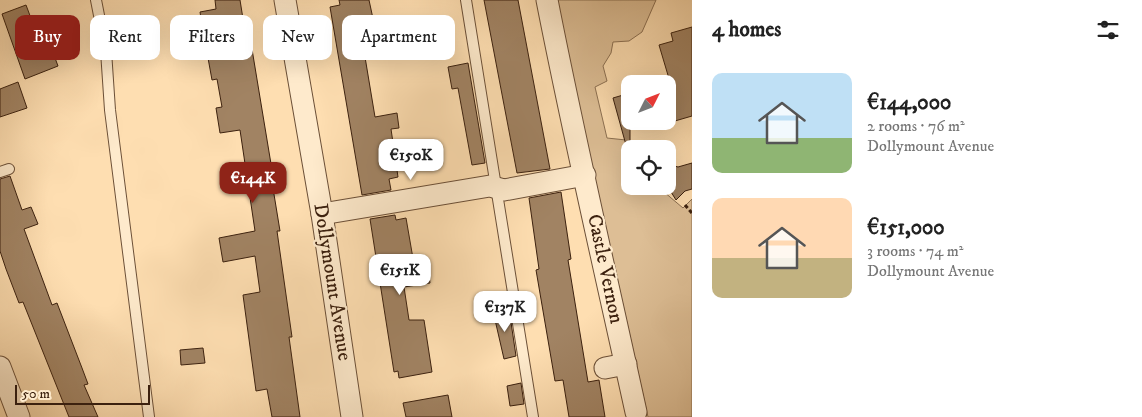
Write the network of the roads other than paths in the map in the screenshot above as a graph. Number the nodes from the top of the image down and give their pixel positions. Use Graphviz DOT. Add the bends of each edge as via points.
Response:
graph roads {
  1 [pos="96,0"];
  2 [pos="285,0"];
  3 [pos="466,0"];
  4 [pos="547,0"];
  5 [pos="584,175"];
  6 [pos="497,188"];
  7 [pos="322,214"];
  8 [pos="626,364"];
  9 [pos="0,367"];
  10 [pos="605,368"];
  11 [pos="636,412"];
  12 [pos="19,417"];
  13 [pos="149,417"];
  14 [pos="352,417"];
  15 [pos="533,417"];
  1 -- 13 [label="lane" via="106,51 110,110"];
  2 -- 7 [label="street, Dollymount Avenue"];
  3 -- 6 [label="lane"];
  4 -- 5 [label="street, Castle Vernon"];
  5 -- 6 [label="street" via="504,190"];
  5 -- 8 [label="street, Castle Vernon"];
  6 -- 7 [label="street" via="490,186"];
  6 -- 15 [label="lane"];
  7 -- 14 [label="street, Dollymount Avenue"];
  8 -- 10 [label="street"];
  8 -- 11 [label="street, Castle Vernon"];
  9 -- 12 [label="street"];
}
